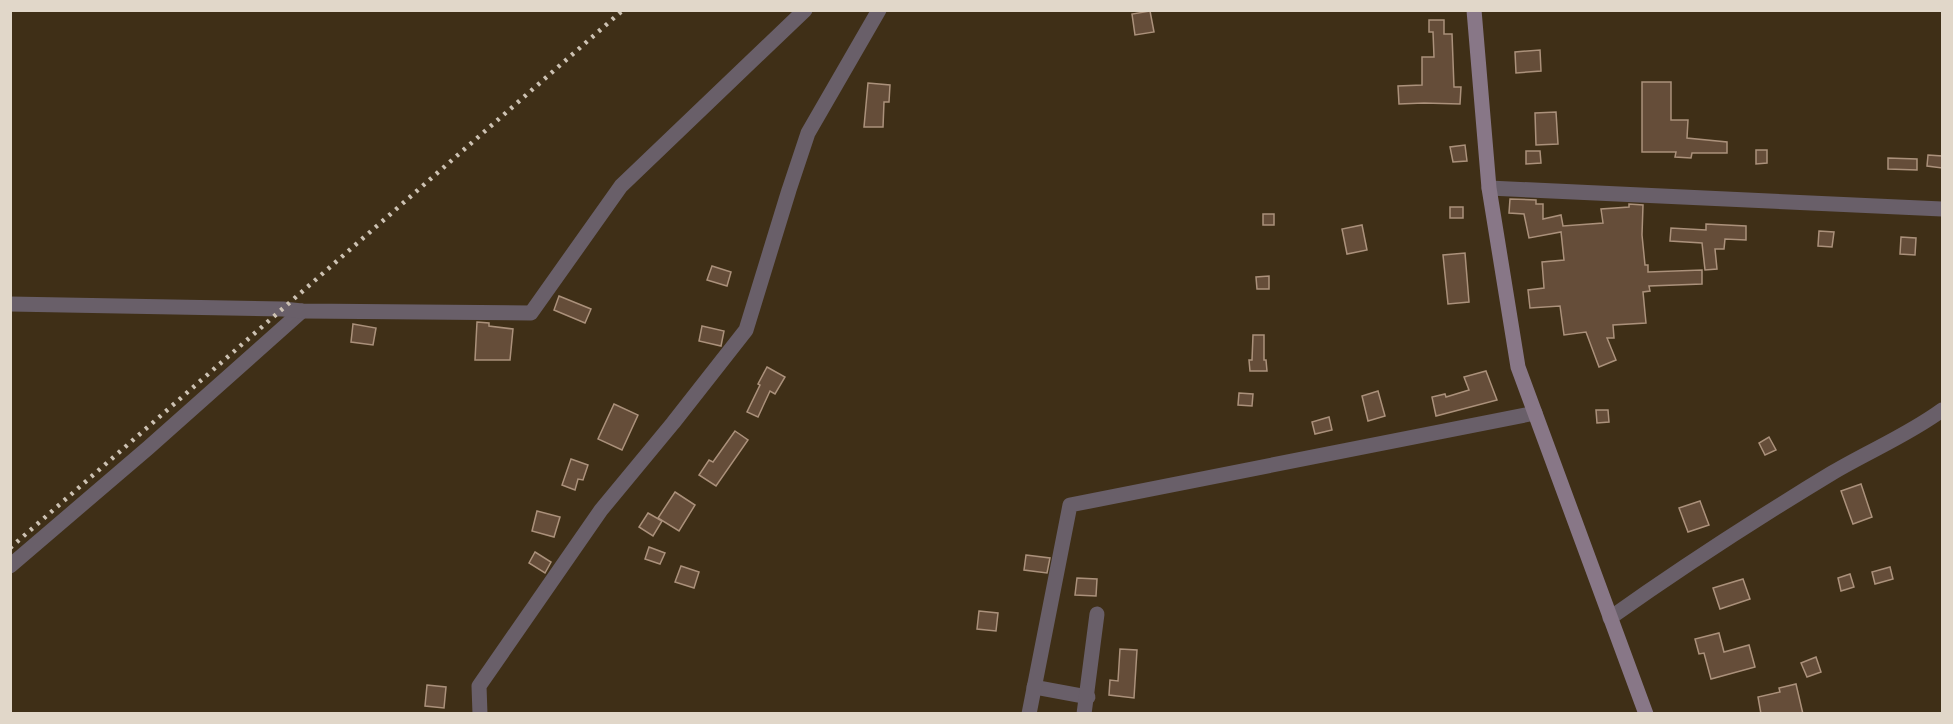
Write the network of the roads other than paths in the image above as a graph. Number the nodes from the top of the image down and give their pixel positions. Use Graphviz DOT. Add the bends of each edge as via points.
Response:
graph roads {
  1 [pos="805,10"];
  2 [pos="879,10"];
  3 [pos="1474,10"];
  4 [pos="1489,188"];
  5 [pos="1942,209"];
  6 [pos="10,304"];
  7 [pos="302,311"];
  8 [pos="1942,410"];
  9 [pos="1535,413"];
  10 [pos="10,566"];
  11 [pos="1096,614"];
  12 [pos="1610,618"];
  13 [pos="1034,687"];
  14 [pos="1088,697"];
  15 [pos="480,714"];
  16 [pos="1029,714"];
  17 [pos="1084,714"];
  18 [pos="1646,714"];
  1 -- 7 [label="street" via="621,186 531,313"];
  2 -- 15 [label="street" via="808,134 746,330 594,520 479,686"];
  3 -- 4 [label="main road"];
  4 -- 5 [label="street"];
  4 -- 9 [label="main road" via="1518,367"];
  6 -- 7 [label="street"];
  7 -- 10 [label="street"];
  8 -- 12 [label="street" via="1685,565"];
  9 -- 12 [label="main road"];
  9 -- 13 [label="street" via="1070,505"];
  11 -- 14 [label="street"];
  12 -- 18 [label="main road"];
  13 -- 14 [label="street"];
  13 -- 16 [label="street"];
  14 -- 17 [label="street"];
}
